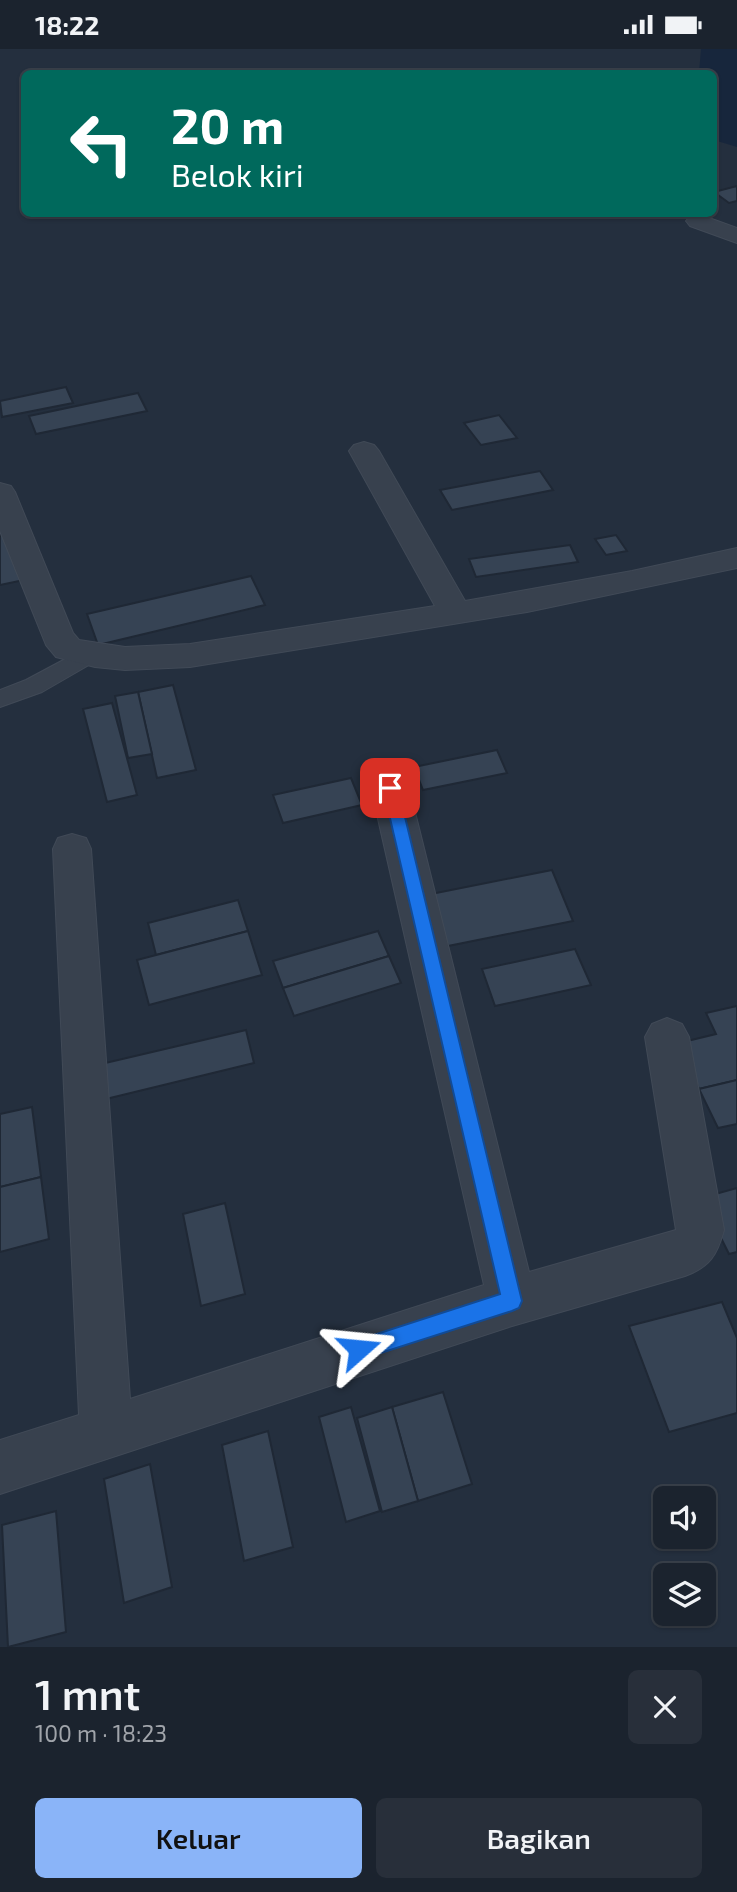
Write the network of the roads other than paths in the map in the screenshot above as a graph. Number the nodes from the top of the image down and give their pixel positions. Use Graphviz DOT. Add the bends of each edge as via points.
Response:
graph roads {
  1 [pos="698,221"];
  2 [pos="737,236"];
  3 [pos="364,451"];
  4 [pos="0,492"];
  5 [pos="737,558"];
  6 [pos="456,614"];
  7 [pos="86,656"];
  8 [pos="0,699"];
  9 [pos="390,788"];
  10 [pos="72,849"];
  11 [pos="667,1037"];
  12 [pos="512,1301"];
  13 [pos="106,1431"];
  14 [pos="0,1467"];
  1 -- 2 [label="street"];
  3 -- 6 [label="street"];
  4 -- 7 [label="street" via="58,637 68,649"];
  5 -- 6 [label="street"];
  6 -- 7 [label="street" via="176,656"];
  7 -- 8 [label="lane" via="34,686"];
  9 -- 12 [label="street"];
  10 -- 13 [label="street"];
  11 -- 12 [label="street" via="699,1230 696,1244 685,1253"];
  12 -- 13 [label="street"];
  13 -- 14 [label="street"];
}
